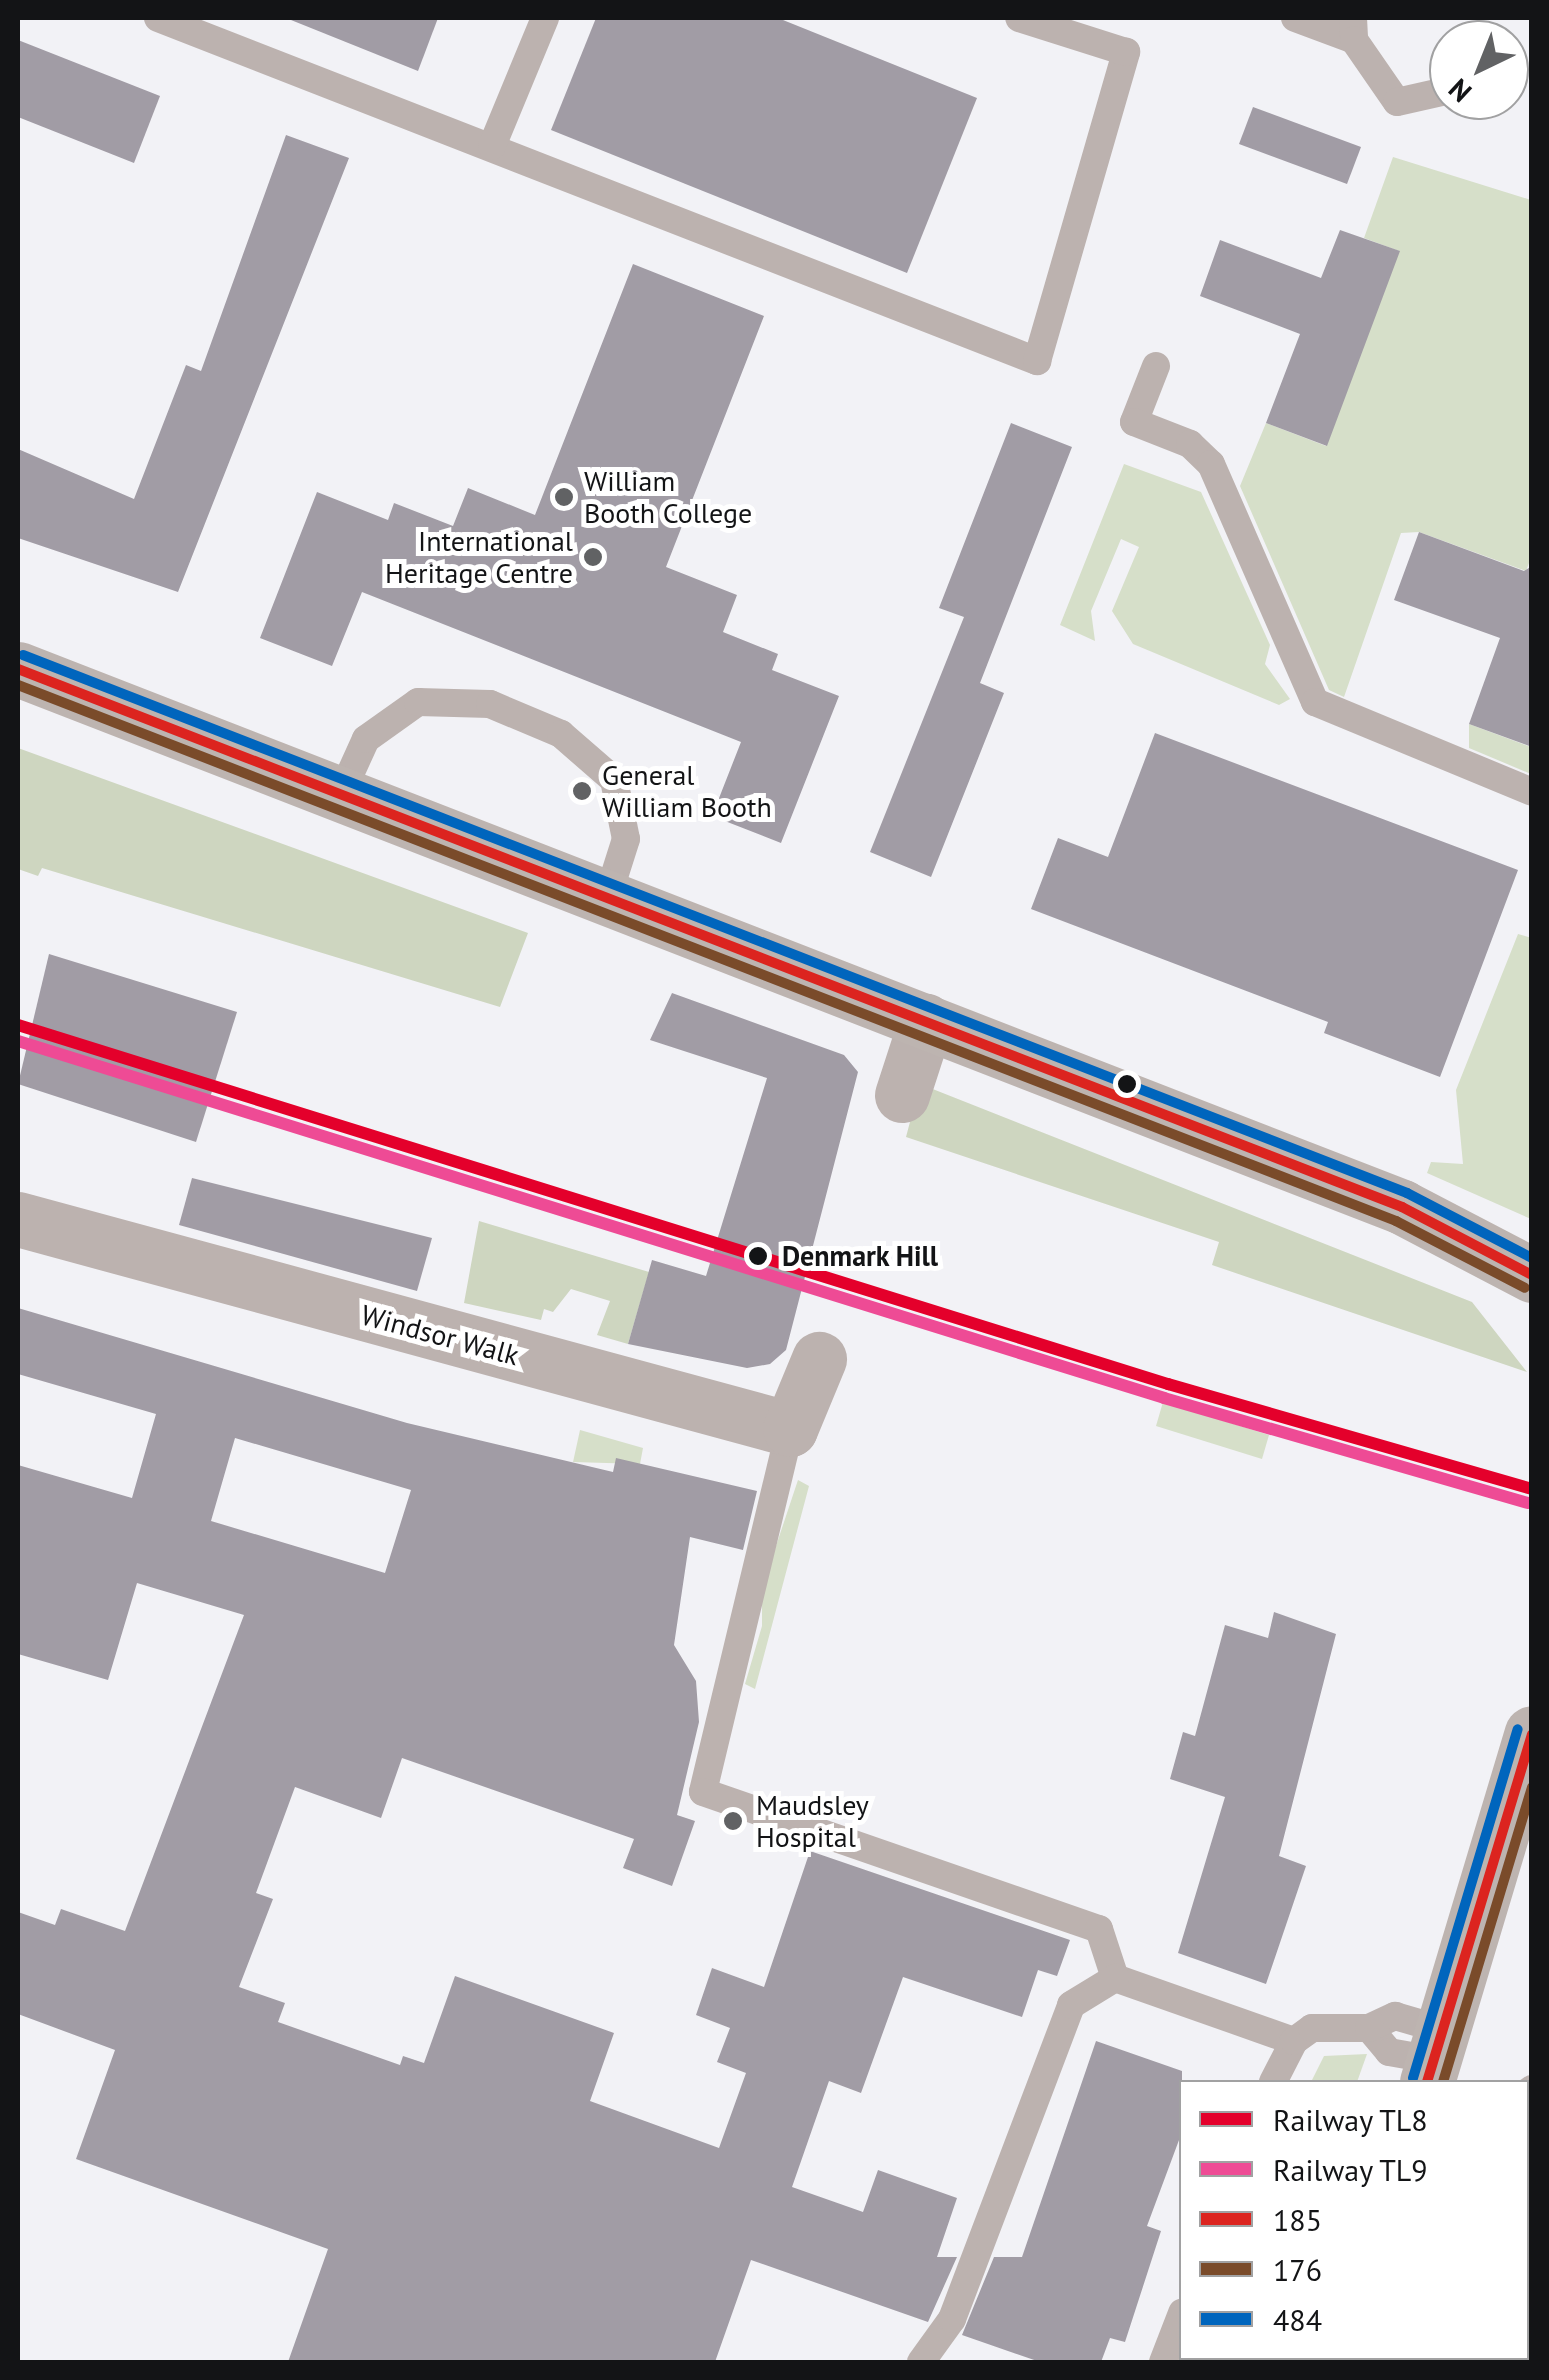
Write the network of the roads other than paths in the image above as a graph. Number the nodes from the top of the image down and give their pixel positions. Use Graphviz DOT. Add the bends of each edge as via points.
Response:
graph roads {
  1 [pos="158,18"];
  2 [pos="545,18"];
  3 [pos="1019,18"];
  4 [pos="1295,18"];
  5 [pos="1354,29"];
  6 [pos="1429,95"];
  7 [pos="492,146"];
  8 [pos="1156,366"];
  9 [pos="18,669"];
  10 [pos="1532,792"];
  11 [pos="341,794"];
  12 [pos="608,899"];
  13 [pos="926,1021"];
  14 [pos="902,1095"];
  15 [pos="18,1219"];
  16 [pos="1532,1275"];
  17 [pos="819,1359"];
  18 [pos="790,1429"];
  19 [pos="1532,1733"];
  20 [pos="1115,1978"];
  21 [pos="1294,2041"];
  22 [pos="1435,2058"];
  23 [pos="1274,2080"];
  24 [pos="1179,2322"];
  25 [pos="922,2362"];
  26 [pos="1163,2362"];
  1 -- 7 [label="lane"];
  2 -- 7 [label="lane"];
  3 -- 7 [label="lane" via="1126,52 1037,361"];
  4 -- 5 [label="lane"];
  5 -- 6 [label="lane" via="1397,102"];
  8 -- 10 [label="lane" via="1134,422 1190,444 1211,464 1315,702"];
  9 -- 11 [label="main road"];
  11 -- 12 [label="main road"];
  11 -- 12 [label="lane" via="366,739 418,702 490,704 561,734 614,780 626,839"];
  12 -- 13 [label="main road"];
  13 -- 14 [label="street"];
  13 -- 16 [label="main road" via="1402,1206"];
  15 -- 18 [label="street, Windsor Walk"];
  17 -- 18 [label="street"];
  18 -- 20 [label="lane" via="702,1792 1100,1929"];
  19 -- 22 [label="main road"];
  20 -- 21 [label="lane"];
  20 -- 25 [label="lane" via="1071,2005 952,2319"];
  21 -- 22 [label="lane" via="1312,2028 1369,2028 1388,2052"];
  21 -- 23 [label="lane"];
  24 -- 26 [label="lane"];
}
